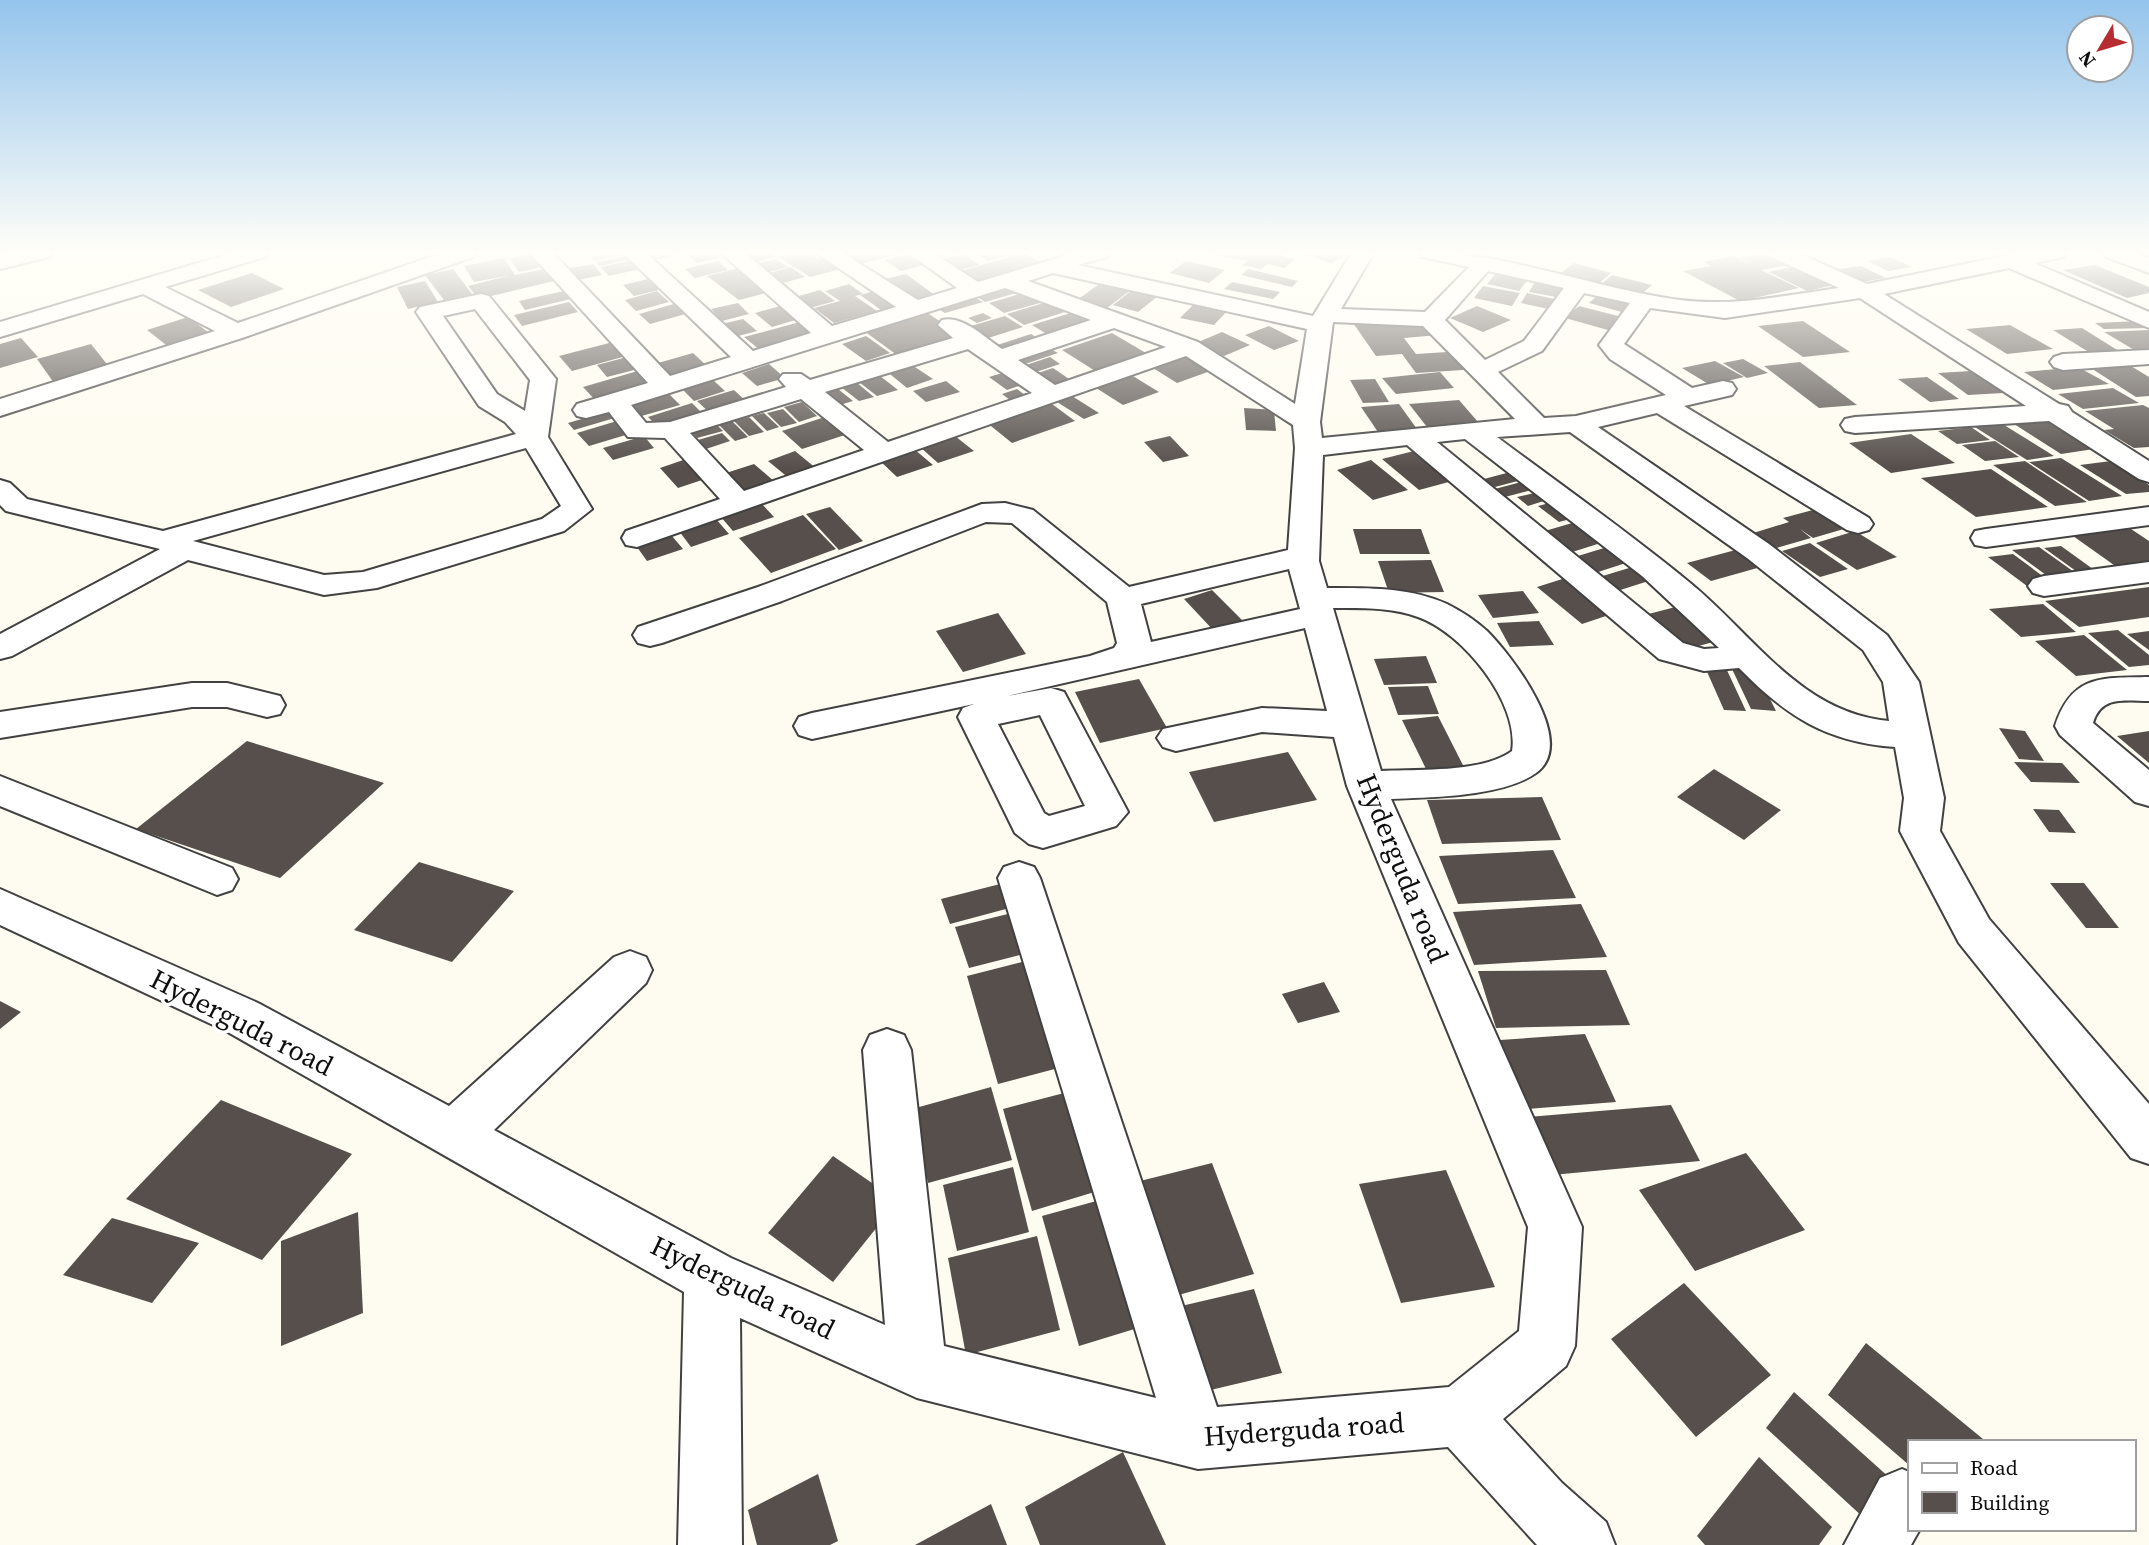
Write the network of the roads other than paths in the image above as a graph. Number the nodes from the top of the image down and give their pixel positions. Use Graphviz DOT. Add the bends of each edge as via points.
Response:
graph roads {
  1 [pos="20,324"];
  2 [pos="220,324"];
  3 [pos="259,324"];
  4 [pos="436,324"];
  5 [pos="500,324"];
  6 [pos="607,324"];
  7 [pos="715,324"];
  8 [pos="815,324"];
  9 [pos="863,324"];
  10 [pos="946,324"];
  11 [pos="1102,324"];
  12 [pos="1130,324"];
  13 [pos="1322,324"];
  14 [pos="1435,324"];
  15 [pos="1549,324"];
  16 [pos="1625,324"];
  17 [pos="1917,324"];
  18 [pos="0,330"];
  19 [pos="236,332"];
  20 [pos="828,335"];
  21 [pos="971,340"];
  22 [pos="1189,347"];
  23 [pos="2149,357"];
  24 [pos="754,358"];
  25 [pos="999,358"];
  26 [pos="2063,362"];
  27 [pos="1483,370"];
  28 [pos="665,386"];
  29 [pos="1723,389"];
  30 [pos="808,390"];
  31 [pos="1051,394"];
  32 [pos="1688,397"];
  33 [pos="615,402"];
  34 [pos="1660,403"];
  35 [pos="0,408"];
  36 [pos="586,410"];
  37 [pos="2059,412"];
  38 [pos="1576,424"];
  39 [pos="1855,425"];
  40 [pos="1538,427"];
  41 [pos="672,430"];
  42 [pos="1471,430"];
  43 [pos="1308,435"];
  44 [pos="534,437"];
  45 [pos="1414,437"];
  46 [pos="883,452"];
  47 [pos="2149,472"];
  48 [pos="0,489"];
  49 [pos="738,502"];
  50 [pos="2149,516"];
  51 [pos="1857,524"];
  52 [pos="638,538"];
  53 [pos="1986,538"];
  54 [pos="174,544"];
  55 [pos="2149,572"];
  56 [pos="2044,586"];
  57 [pos="1312,589"];
  58 [pos="1123,598"];
  59 [pos="650,635"];
  60 [pos="0,648"];
  61 [pos="1126,656"];
  62 [pos="1750,656"];
  63 [pos="2149,689"];
  64 [pos="268,705"];
  65 [pos="0,725"];
  66 [pos="812,726"];
  67 [pos="1349,726"];
  68 [pos="1910,735"];
  69 [pos="1177,738"];
  70 [pos="1366,786"];
  71 [pos="0,790"];
  72 [pos="2149,792"];
  73 [pos="1019,878"];
  74 [pos="217,879"];
  75 [pos="4,912"];
  76 [pos="630,970"];
  77 [pos="887,1050"];
  78 [pos="453,1135"];
  79 [pos="2149,1141"];
  80 [pos="712,1277"];
  81 [pos="917,1369"];
  82 [pos="1460,1416"];
  83 [pos="1198,1439"];
  84 [pos="1555,1532"];
  85 [pos="710,1545"];
  1 -- 18 [label="street"];
  2 -- 19 [label="street"];
  3 -- 19 [label="street"];
  4 -- 44 [label="street" via="488,400 514,416"];
  5 -- 44 [label="street" via="543,379"];
  6 -- 28 [label="street"];
  7 -- 24 [label="street"];
  8 -- 20 [label="street"];
  9 -- 20 [label="street"];
  10 -- 21 [label="street"];
  11 -- 25 [label="street"];
  12 -- 22 [label="street"];
  13 -- 43 [label="street, Hyderguda road"];
  14 -- 27 [label="street"];
  15 -- 27 [label="street" via="1533,346"];
  16 -- 32 [label="street" via="1612,341 1613,349"];
  17 -- 37 [label="street"];
  19 -- 35 [label="street"];
  20 -- 24 [label="street"];
  21 -- 25 [label="street"];
  21 -- 30 [label="street"];
  22 -- 31 [label="street"];
  22 -- 43 [label="street"];
  23 -- 26 [label="street"];
  24 -- 28 [label="street"];
  24 -- 30 [label="street"];
  25 -- 31 [label="street"];
  27 -- 40 [label="street"];
  28 -- 33 [label="street"];
  29 -- 32 [label="street"];
  30 -- 41 [label="street"];
  30 -- 46 [label="street"];
  31 -- 46 [label="street"];
  32 -- 34 [label="street"];
  33 -- 36 [label="street"];
  33 -- 41 [label="street" via="638,431"];
  34 -- 38 [label="street"];
  34 -- 51 [label="street"];
  37 -- 39 [label="street"];
  37 -- 47 [label="street"];
  38 -- 40 [label="street"];
  38 -- 68 [label="street" via="1758,551 1875,643 1901,682"];
  40 -- 42 [label="street"];
  41 -- 49 [label="street"];
  42 -- 45 [label="street"];
  42 -- 62 [label="street" via="1679,590"];
  43 -- 45 [label="street"];
  43 -- 57 [label="street, Hyderguda road"];
  44 -- 54 [label="street"];
  44 -- 54 [label="street" via="577,509 553,525 399,573 324,584"];
  45 -- 62 [label="street" via="1671,651 1704,660"];
  46 -- 49 [label="street"];
  48 -- 54 [label="street" via="17,505"];
  49 -- 52 [label="street"];
  50 -- 53 [label="street"];
  54 -- 60 [label="street"];
  55 -- 56 [label="street"];
  57 -- 58 [label="street"];
  57 -- 61 [label="street" via="1162,652"];
  57 -- 67 [label="street, Hyderguda road"];
  57 -- 70 [label="street" via="1420,605 1452,617 1501,669 1526,717 1533,745 1526,761 1502,775"];
  58 -- 59 [label="street" via="1022,516 982,513"];
  58 -- 61 [label="street" via="1134,643"];
  61 -- 66 [label="street" via="991,701"];
  62 -- 68 [label="street" via="1778,686 1843,727"];
  63 -- 72 [label="street" via="2096,691 2078,705 2073,726"];
  64 -- 65 [label="street" via="227,695 192,695"];
  67 -- 69 [label="street" via="1262,720"];
  67 -- 70 [label="street, Hyderguda road"];
  68 -- 79 [label="street" via="1924,798 1920,831 1973,931"];
  70 -- 82 [label="street, Hyderguda road" via="1555,1227 1546,1346"];
  71 -- 74 [label="street"];
  73 -- 83 [label="street"];
  75 -- 78 [label="street, Hyderguda road" via="242,1017"];
  76 -- 78 [label="street"];
  77 -- 81 [label="street"];
  78 -- 80 [label="street, Hyderguda road"];
  80 -- 81 [label="street, Hyderguda road"];
  80 -- 85 [label="street"];
  81 -- 83 [label="street, Hyderguda road"];
  82 -- 83 [label="street, Hyderguda road"];
  82 -- 84 [label="street"];
}
